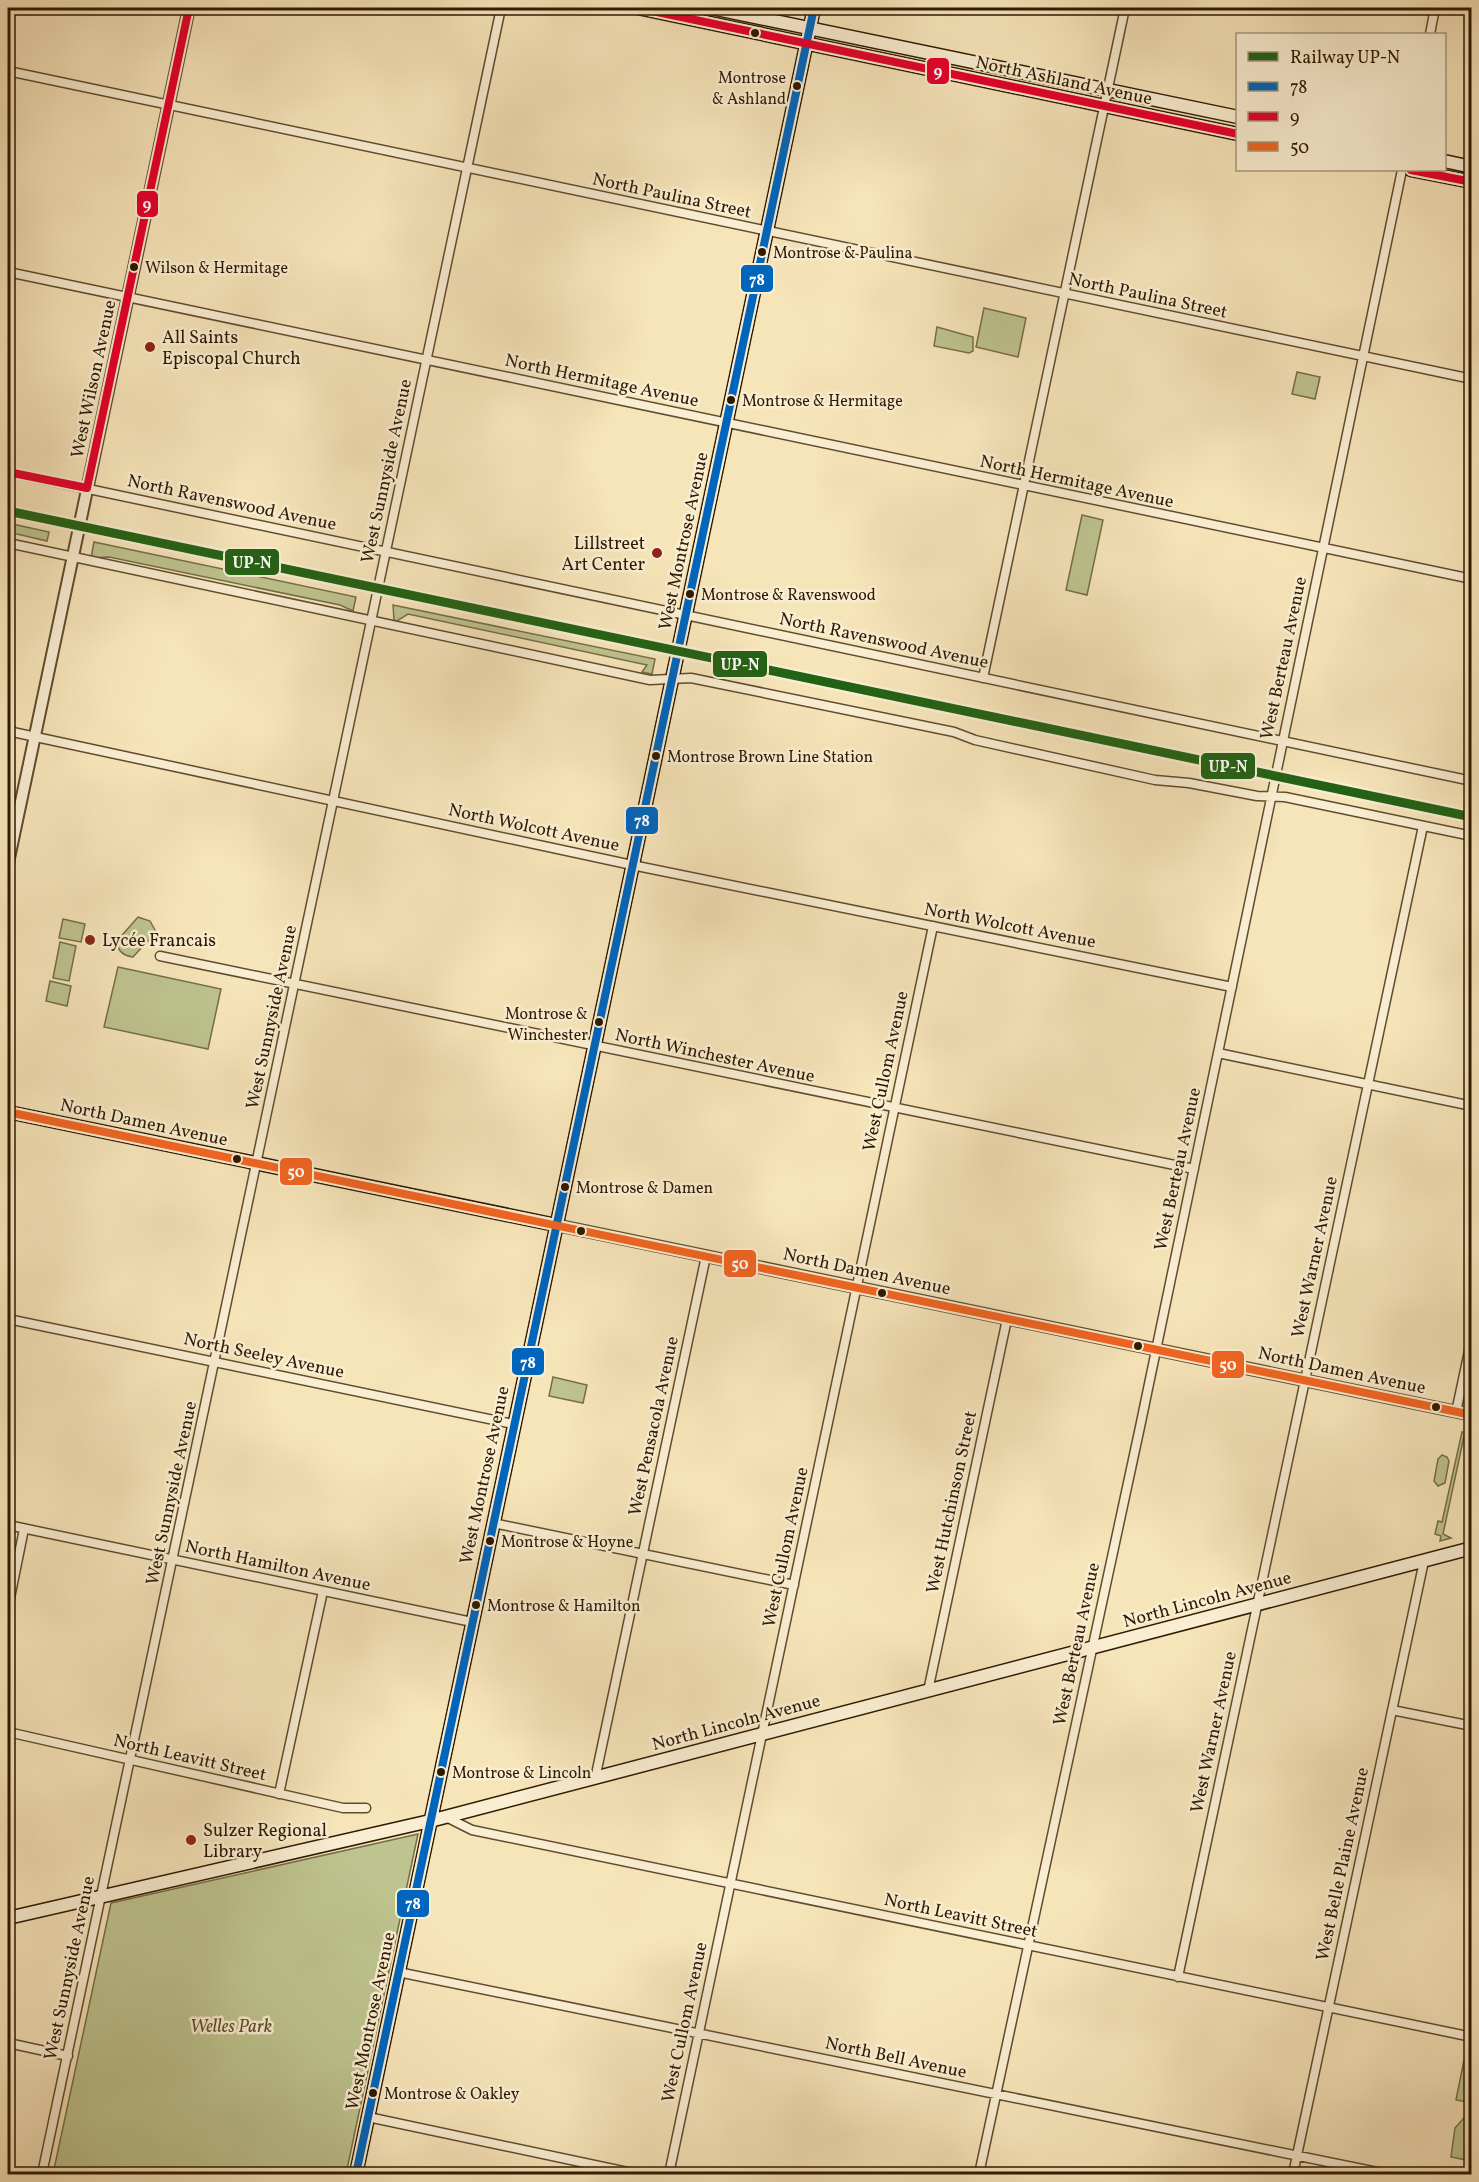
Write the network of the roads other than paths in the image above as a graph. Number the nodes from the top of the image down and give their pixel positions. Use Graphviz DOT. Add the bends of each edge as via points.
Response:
graph roads {
  1 [pos="189,8"];
  2 [pos="501,8"];
  3 [pos="638,8"];
  4 [pos="712,8"];
  5 [pos="814,8"];
  6 [pos="1125,8"];
  7 [pos="1435,8"];
  8 [pos="809,29"];
  9 [pos="1430,33"];
  10 [pos="806,43"];
  11 [pos="8,70"];
  12 [pos="1108,90"];
  13 [pos="168,105"];
  14 [pos="1105,107"];
  15 [pos="1236,117"];
  16 [pos="1236,134"];
  17 [pos="1446,161"];
  18 [pos="1472,167"];
  19 [pos="467,168"];
  20 [pos="1402,171"];
  21 [pos="1416,171"];
  22 [pos="1472,182"];
  23 [pos="766,232"];
  24 [pos="8,272"];
  25 [pos="1065,294"];
  26 [pos="127,297"];
  27 [pos="1363,356"];
  28 [pos="427,360"];
  29 [pos="1472,379"];
  30 [pos="726,424"];
  31 [pos="8,472"];
  32 [pos="1024,487"];
  33 [pos="87,488"];
  34 [pos="8,543"];
  35 [pos="1323,548"];
  36 [pos="386,552"];
  37 [pos="72,557"];
  38 [pos="1472,579"];
  39 [pos="686,614"];
  40 [pos="372,621"];
  41 [pos="983,678"];
  42 [pos="672,681"];
  43 [pos="8,731"];
  44 [pos="34,736"];
  45 [pos="1283,740"];
  46 [pos="1472,782"];
  47 [pos="1271,797"];
  48 [pos="334,801"];
  49 [pos="1423,826"];
  50 [pos="1472,836"];
  51 [pos="8,863"];
  52 [pos="632,865"];
  53 [pos="933,926"];
  54 [pos="160,956"];
  55 [pos="296,984"];
  56 [pos="1232,987"];
  57 [pos="594,1047"];
  58 [pos="1218,1053"];
  59 [pos="1368,1084"];
  60 [pos="1472,1106"];
  61 [pos="893,1108"];
  62 [pos="8,1112"];
  63 [pos="257,1163"];
  64 [pos="1194,1169"];
  65 [pos="556,1225"];
  66 [pos="706,1256"];
  67 [pos="855,1287"];
  68 [pos="8,1318"];
  69 [pos="1007,1319"];
  70 [pos="1472,1337"];
  71 [pos="1156,1350"];
  72 [pos="216,1362"];
  73 [pos="1305,1381"];
  74 [pos="1456,1412"];
  75 [pos="1472,1415"];
  76 [pos="513,1424"];
  77 [pos="493,1523"];
  78 [pos="8,1525"];
  79 [pos="24,1529"];
  80 [pos="1472,1548"];
  81 [pos="642,1554"];
  82 [pos="174,1560"];
  83 [pos="1424,1561"];
  84 [pos="794,1585"];
  85 [pos="323,1591"];
  86 [pos="1257,1604"];
  87 [pos="8,1608"];
  88 [pos="472,1622"];
  89 [pos="1092,1648"];
  90 [pos="928,1691"];
  91 [pos="1392,1710"];
  92 [pos="1472,1726"];
  93 [pos="8,1732"];
  94 [pos="762,1734"];
  95 [pos="132,1761"];
  96 [pos="595,1779"];
  97 [pos="279,1794"];
  98 [pos="366,1808"];
  99 [pos="446,1817"];
  100 [pos="430,1821"];
  101 [pos="730,1884"];
  102 [pos="101,1898"];
  103 [pos="8,1918"];
  104 [pos="1028,1946"];
  105 [pos="398,1972"];
  106 [pos="1178,1977"];
  107 [pos="1329,2008"];
  108 [pos="698,2033"];
  109 [pos="1472,2037"];
  110 [pos="8,2043"];
  111 [pos="68,2056"];
  112 [pos="996,2094"];
  113 [pos="368,2117"];
  114 [pos="1297,2156"];
  115 [pos="42,2175"];
  116 [pos="356,2175"];
  117 [pos="638,2175"];
  118 [pos="669,2175"];
  119 [pos="979,2175"];
  120 [pos="1293,2175"];
  121 [pos="1387,2175"];
  1 -- 13 [label="street, West Wilson Avenue"];
  2 -- 19 [label="street, West Sunnyside Avenue"];
  3 -- 10 [label="main road, North Ashland Avenue"];
  4 -- 8 [label="main road, North Ashland Avenue"];
  5 -- 8 [label="main road, West Montrose Avenue"];
  6 -- 12 [label="street"];
  7 -- 9 [label="street"];
  8 -- 10 [label="main road, West Montrose Avenue"];
  8 -- 12 [label="main road, North Ashland Avenue"];
  10 -- 14 [label="main road, North Ashland Avenue"];
  10 -- 23 [label="main road, West Montrose Avenue"];
  11 -- 13 [label="street, North Paulina Street"];
  12 -- 14 [label="street"];
  12 -- 15 [label="main road, North Ashland Avenue"];
  13 -- 19 [label="street, North Paulina Street"];
  13 -- 26 [label="street, West Wilson Avenue"];
  14 -- 16 [label="main road, North Ashland Avenue"];
  14 -- 25 [label="street"];
  17 -- 18 [label="main road"];
  19 -- 23 [label="street, North Paulina Street"];
  19 -- 28 [label="street, West Sunnyside Avenue"];
  20 -- 27 [label="street, West Berteau Avenue"];
  21 -- 22 [label="main road"];
  23 -- 25 [label="street, North Paulina Street"];
  23 -- 30 [label="main road, West Montrose Avenue"];
  24 -- 26 [label="street, North Hermitage Avenue"];
  25 -- 27 [label="street, North Paulina Street"];
  25 -- 32 [label="street"];
  26 -- 28 [label="street, North Hermitage Avenue"];
  26 -- 33 [label="street, West Wilson Avenue"];
  27 -- 29 [label="street, North Paulina Street"];
  27 -- 35 [label="street, West Berteau Avenue"];
  28 -- 30 [label="street, North Hermitage Avenue"];
  28 -- 36 [label="street, West Sunnyside Avenue"];
  30 -- 32 [label="street, North Hermitage Avenue"];
  30 -- 39 [label="main road, West Montrose Avenue"];
  31 -- 33 [label="street, North Ravenswood Avenue"];
  32 -- 35 [label="street, North Hermitage Avenue"];
  32 -- 41 [label="street"];
  33 -- 36 [label="street, North Ravenswood Avenue"];
  33 -- 37 [label="street, West Wilson Avenue"];
  34 -- 37 [label="street"];
  35 -- 38 [label="street, North Hermitage Avenue"];
  35 -- 45 [label="street, West Berteau Avenue"];
  36 -- 39 [label="street, North Ravenswood Avenue"];
  36 -- 40 [label="street, West Sunnyside Avenue"];
  37 -- 40 [label="street"];
  37 -- 44 [label="street, West Wilson Avenue"];
  39 -- 41 [label="street, North Ravenswood Avenue"];
  39 -- 42 [label="main road, West Montrose Avenue"];
  40 -- 42 [label="street" via="650,680"];
  40 -- 48 [label="street, West Sunnyside Avenue"];
  41 -- 45 [label="street, North Ravenswood Avenue"];
  42 -- 47 [label="street" via="691,678 954,732 1155,780"];
  42 -- 52 [label="main road, West Montrose Avenue"];
  43 -- 44 [label="street, North Wolcott Avenue"];
  44 -- 48 [label="street, North Wolcott Avenue"];
  44 -- 51 [label="street, West Wilson Avenue"];
  45 -- 46 [label="street, North Ravenswood Avenue"];
  45 -- 47 [label="street, West Berteau Avenue"];
  47 -- 49 [label="street"];
  47 -- 56 [label="street, West Berteau Avenue"];
  48 -- 52 [label="street, North Wolcott Avenue"];
  48 -- 55 [label="street, West Sunnyside Avenue"];
  49 -- 50 [label="street"];
  49 -- 59 [label="street, West Warner Avenue"];
  52 -- 53 [label="street, North Wolcott Avenue"];
  52 -- 57 [label="main road, West Montrose Avenue"];
  53 -- 56 [label="street, North Wolcott Avenue"];
  53 -- 61 [label="street, West Cullom Avenue"];
  54 -- 55 [label="street, North Winchester Avenue"];
  55 -- 57 [label="street, North Winchester Avenue"];
  55 -- 63 [label="street, West Sunnyside Avenue"];
  56 -- 58 [label="street, West Berteau Avenue"];
  57 -- 61 [label="street, North Winchester Avenue"];
  57 -- 65 [label="main road, West Montrose Avenue"];
  58 -- 59 [label="street"];
  58 -- 64 [label="street, West Berteau Avenue"];
  59 -- 60 [label="street"];
  59 -- 73 [label="street, West Warner Avenue"];
  61 -- 64 [label="street, North Winchester Avenue"];
  61 -- 67 [label="street, West Cullom Avenue"];
  62 -- 63 [label="main road, North Damen Avenue"];
  63 -- 65 [label="main road, North Damen Avenue"];
  63 -- 72 [label="street, West Sunnyside Avenue"];
  64 -- 71 [label="street, West Berteau Avenue"];
  65 -- 66 [label="street, North Damen Avenue"];
  65 -- 76 [label="main road, West Montrose Avenue"];
  66 -- 67 [label="street, North Damen Avenue"];
  66 -- 81 [label="street, West Pensacola Avenue"];
  67 -- 69 [label="street, North Damen Avenue"];
  67 -- 84 [label="street, West Cullom Avenue"];
  68 -- 72 [label="street, North Seeley Avenue"];
  69 -- 71 [label="street, North Damen Avenue"];
  69 -- 90 [label="street, West Hutchinson Street"];
  70 -- 74 [label="street"];
  71 -- 73 [label="street, North Damen Avenue"];
  71 -- 89 [label="street, West Berteau Avenue"];
  72 -- 76 [label="street, North Seeley Avenue"];
  72 -- 82 [label="street, West Sunnyside Avenue"];
  73 -- 74 [label="street, North Damen Avenue"];
  73 -- 86 [label="street, West Warner Avenue"];
  74 -- 75 [label="street, North Damen Avenue"];
  76 -- 77 [label="main road, West Montrose Avenue"];
  77 -- 81 [label="street"];
  77 -- 88 [label="main road, West Montrose Avenue"];
  78 -- 79 [label="street, North Hamilton Avenue"];
  79 -- 82 [label="street, North Hamilton Avenue"];
  79 -- 87 [label="street"];
  80 -- 83 [label="main road, North Lincoln Avenue"];
  81 -- 84 [label="street"];
  81 -- 96 [label="street, West Pensacola Avenue"];
  82 -- 85 [label="street, North Hamilton Avenue"];
  82 -- 95 [label="street, West Sunnyside Avenue"];
  83 -- 86 [label="main road, North Lincoln Avenue"];
  83 -- 91 [label="street, West Belle Plaine Avenue"];
  84 -- 94 [label="street, West Cullom Avenue"];
  85 -- 88 [label="street, North Hamilton Avenue"];
  85 -- 97 [label="street"];
  86 -- 89 [label="main road, North Lincoln Avenue"];
  86 -- 106 [label="street, West Warner Avenue"];
  88 -- 100 [label="main road, West Montrose Avenue"];
  89 -- 90 [label="main road, North Lincoln Avenue"];
  89 -- 104 [label="street, West Berteau Avenue"];
  90 -- 94 [label="main road, North Lincoln Avenue"];
  91 -- 92 [label="street"];
  91 -- 107 [label="street, West Belle Plaine Avenue"];
  93 -- 95 [label="street, North Leavitt Street"];
  94 -- 96 [label="main road, North Lincoln Avenue"];
  94 -- 101 [label="street, West Cullom Avenue"];
  95 -- 97 [label="street, North Leavitt Street"];
  95 -- 102 [label="street, West Sunnyside Avenue"];
  96 -- 99 [label="main road, North Lincoln Avenue"];
  97 -- 98 [label="street, North Leavitt Street" via="343,1808"];
  99 -- 100 [label="main road, North Lincoln Avenue"];
  99 -- 101 [label="street, North Leavitt Street" via="472,1830"];
  100 -- 102 [label="main road, North Lincoln Avenue"];
  100 -- 105 [label="main road, West Montrose Avenue"];
  101 -- 104 [label="street, North Leavitt Street"];
  101 -- 108 [label="street, West Cullom Avenue"];
  102 -- 103 [label="main road, North Lincoln Avenue"];
  102 -- 111 [label="street, West Sunnyside Avenue"];
  104 -- 106 [label="street, North Leavitt Street"];
  104 -- 112 [label="street, West Berteau Avenue"];
  105 -- 108 [label="street, North Bell Avenue"];
  105 -- 113 [label="main road, West Montrose Avenue"];
  106 -- 107 [label="street, North Leavitt Street"];
  107 -- 109 [label="street, North Leavitt Street"];
  107 -- 114 [label="street, West Belle Plaine Avenue"];
  108 -- 112 [label="street, North Bell Avenue"];
  108 -- 118 [label="street, West Cullom Avenue"];
  110 -- 111 [label="street"];
  111 -- 115 [label="street, West Sunnyside Avenue"];
  112 -- 114 [label="street, North Bell Avenue"];
  112 -- 119 [label="street, West Berteau Avenue"];
  113 -- 116 [label="main road, West Montrose Avenue"];
  113 -- 117 [label="street"];
  114 -- 120 [label="street, West Belle Plaine Avenue"];
  114 -- 121 [label="street, North Bell Avenue"];
}
